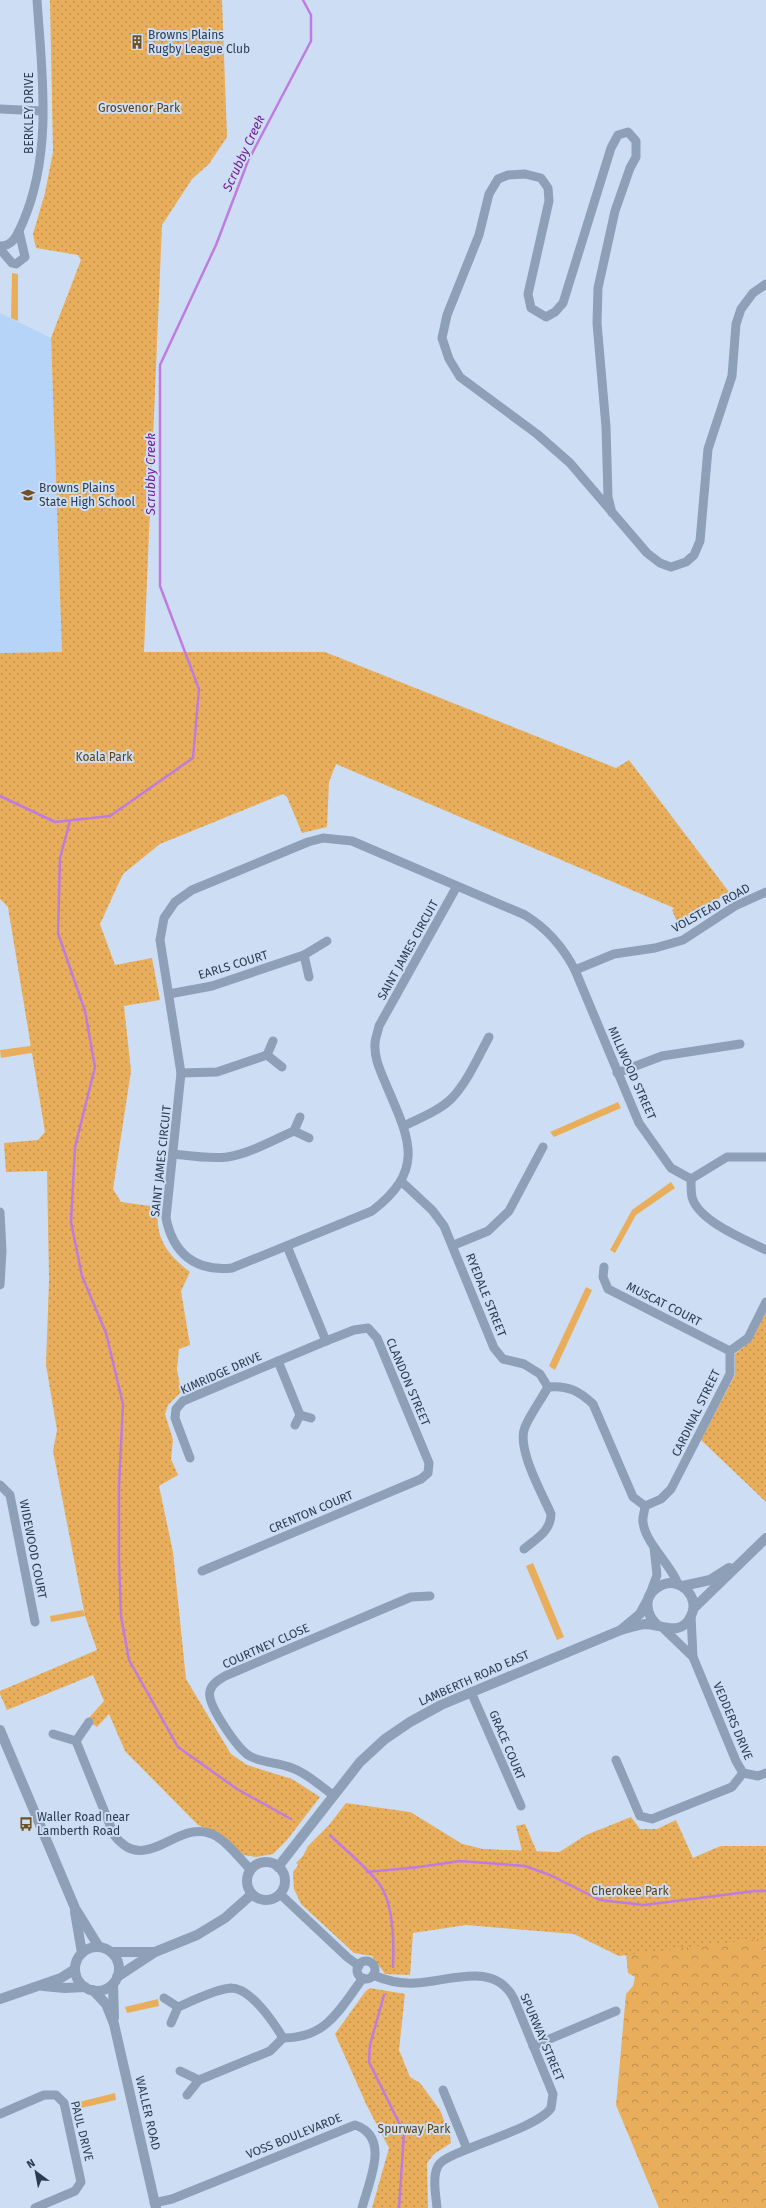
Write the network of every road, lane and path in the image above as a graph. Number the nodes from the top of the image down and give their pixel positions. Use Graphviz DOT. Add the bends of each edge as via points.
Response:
graph roads {
  1 [pos="37,0"];
  2 [pos="0,109"];
  3 [pos="42,111"];
  4 [pos="19,231"];
  5 [pos="0,248"];
  6 [pos="766,284"];
  7 [pos="612,513"];
  8 [pos="457,886"];
  9 [pos="766,892"];
  10 [pos="327,941"];
  11 [pos="304,955"];
  12 [pos="575,970"];
  13 [pos="308,977"];
  14 [pos="169,994"];
  15 [pos="489,1037"];
  16 [pos="273,1041"];
  17 [pos="740,1044"];
  18 [pos="267,1056"];
  19 [pos="282,1067"];
  20 [pos="181,1073"];
  21 [pos="617,1073"];
  22 [pos="300,1116"];
  23 [pos="404,1126"];
  24 [pos="294,1131"];
  25 [pos="309,1138"];
  26 [pos="543,1147"];
  27 [pos="173,1154"];
  28 [pos="766,1157"];
  29 [pos="691,1179"];
  30 [pos="402,1182"];
  31 [pos="0,1212"];
  32 [pos="287,1246"];
  33 [pos="454,1246"];
  34 [pos="766,1250"];
  35 [pos="604,1266"];
  36 [pos="0,1285"];
  37 [pos="766,1302"];
  38 [pos="326,1341"];
  39 [pos="730,1351"];
  40 [pos="278,1361"];
  41 [pos="548,1387"];
  42 [pos="300,1415"];
  43 [pos="310,1418"];
  44 [pos="295,1425"];
  45 [pos="190,1458"];
  46 [pos="428,1473"];
  47 [pos="0,1485"];
  48 [pos="645,1506"];
  49 [pos="766,1538"];
  50 [pos="654,1547"];
  51 [pos="524,1549"];
  52 [pos="748,1557"];
  53 [pos="202,1571"];
  54 [pos="680,1585"];
  55 [pos="430,1596"];
  56 [pos="649,1597"];
  57 [pos="692,1612"];
  58 [pos="35,1622"];
  59 [pos="661,1627"];
  60 [pos="621,1630"];
  61 [pos="693,1657"];
  62 [pos="471,1692"];
  63 [pos="89,1722"];
  64 [pos="0,1730"];
  65 [pos="53,1734"];
  66 [pos="76,1741"];
  67 [pos="616,1760"];
  68 [pos="743,1773"];
  69 [pos="766,1773"];
  70 [pos="333,1795"];
  71 [pos="520,1806"];
  72 [pos="278,1866"];
  73 [pos="251,1870"];
  74 [pos="252,1894"];
  75 [pos="280,1894"];
  76 [pos="75,1908"];
  77 [pos="99,1947"];
  78 [pos="111,1952"];
  79 [pos="155,1952"];
  80 [pos="82,1954"];
  81 [pos="359,1966"];
  82 [pos="75,1969"];
  83 [pos="373,1975"];
  84 [pos="363,1978"];
  85 [pos="115,1980"];
  86 [pos="40,1986"];
  87 [pos="89,1988"];
  88 [pos="164,1998"];
  89 [pos="0,1999"];
  90 [pos="178,2007"];
  91 [pos="616,2011"];
  92 [pos="171,2023"];
  93 [pos="114,2024"];
  94 [pos="283,2038"];
  95 [pos="533,2046"];
  96 [pos="180,2071"];
  97 [pos="198,2080"];
  98 [pos="443,2090"];
  99 [pos="187,2095"];
  100 [pos="0,2114"];
  101 [pos="467,2149"];
  102 [pos="155,2205"];
  103 [pos="35,2208"];
  104 [pos="362,2208"];
  105 [pos="437,2208"];
  1 -- 3 [label="street, BERKLEY DRIVE"];
  2 -- 3 [label="street"];
  3 -- 4 [label="street, BERKLEY DRIVE" via="43,144 39,174"];
  4 -- 5 [label="street, BERKLEY DRIVE" via="10,244"];
  4 -- 5 [label="street" via="25,257 21,261 12,263"];
  6 -- 7 [label="street" via="753,293 741,309 736,324 732,376 708,449 700,541 694,556 686,562 670,567 660,563 647,553"];
  7 -- 7 [label="street" via="570,463 537,434 460,377 449,359 442,338 447,315 479,235 489,194 498,179 508,175 525,174 541,178 548,188 549,201 528,294 531,308 546,317 563,304 611,148 618,135 628,132 636,141 636,157 615,211 598,288 597,323 606,427 608,497"];
  8 -- 12 [label="street, SAINT JAMES CIRCUIT" via="525,915 539,924 566,954"];
  8 -- 14 [label="street, SAINT JAMES CIRCUIT" via="352,841 323,838 308,842 192,890 175,902 164,918 160,940"];
  8 -- 23 [label="street, SAINT JAMES CIRCUIT" via="379,1026 375,1044 377,1063"];
  9 -- 12 [label="street, VOLSTEAD ROAD" via="735,906 682,940 655,948 614,954"];
  10 -- 11 [label="street, EARLS COURT"];
  11 -- 13 [label="street"];
  11 -- 14 [label="street, EARLS COURT" via="212,986"];
  12 -- 21 [label="street, MILLWOOD STREET"];
  14 -- 20 [label="street, SAINT JAMES CIRCUIT"];
  15 -- 23 [label="street" via="451,1099 438,1109"];
  16 -- 18 [label="street"];
  17 -- 21 [label="street" via="662,1056"];
  18 -- 19 [label="street"];
  18 -- 20 [label="street" via="222,1071"];
  20 -- 27 [label="street, SAINT JAMES CIRCUIT"];
  21 -- 29 [label="street, MILLWOOD STREET" via="639,1123 648,1136 671,1168"];
  22 -- 24 [label="street"];
  23 -- 30 [label="street, SAINT JAMES CIRCUIT" via="409,1152"];
  24 -- 25 [label="street"];
  24 -- 27 [label="street" via="244,1153 228,1157"];
  26 -- 33 [label="street" via="509,1211 488,1230"];
  27 -- 32 [label="street, SAINT JAMES CIRCUIT" via="166,1218 169,1235 182,1253 198,1264 216,1270 232,1268"];
  28 -- 29 [label="street" via="727,1157"];
  29 -- 34 [label="street" via="692,1198 700,1211 721,1227"];
  30 -- 32 [label="street, SAINT JAMES CIRCUIT" via="390,1197 372,1211"];
  30 -- 33 [label="street, RYEDALE STREET" via="432,1210"];
  31 -- 36 [label="street"];
  32 -- 38 [label="street"];
  33 -- 41 [label="street, RYEDALE STREET" via="494,1348 503,1359 524,1364 540,1374"];
  35 -- 39 [label="street, MUSCAT COURT" via="603,1277 608,1289"];
  37 -- 39 [label="street" via="748,1338"];
  38 -- 40 [label="street, KIMRIDGE DRIVE"];
  38 -- 46 [label="street, CLANDON STREET" via="354,1330 368,1328 377,1338 430,1463"];
  39 -- 48 [label="street, CARDINAL STREET" via="730,1374 672,1489 661,1499"];
  40 -- 42 [label="street"];
  40 -- 45 [label="street, KIMRIDGE DRIVE" via="183,1401 176,1408 175,1418"];
  41 -- 48 [label="street" via="562,1386 582,1394 593,1404 633,1498"];
  41 -- 51 [label="street" via="524,1428 523,1438 524,1450 551,1514 551,1521 548,1529"];
  42 -- 43 [label="street"];
  42 -- 44 [label="street"];
  46 -- 53 [label="street, CRENTON COURT" via="421,1479"];
  47 -- 58 [label="street, WIDEWOOD COURT" via="10,1495"];
  48 -- 50 [label="street" via="643,1522"];
  49 -- 52 [label="street"];
  50 -- 54 [label="street" via="673,1571"];
  50 -- 56 [label="street" via="657,1575"];
  52 -- 54 [label="street" via="710,1580"];
  52 -- 57 [label="street"];
  54 -- 56 [label="street" via="662,1584"];
  54 -- 57 [label="street" via="691,1595"];
  55 -- 70 [label="street, COURTNEY CLOSE" via="411,1597 322,1634 225,1676 210,1690 210,1702 236,1743 247,1754 294,1768"];
  56 -- 59 [label="street" via="649,1616"];
  56 -- 60 [label="street, LAMBERTH ROAD EAST" via="640,1614"];
  57 -- 59 [label="street" via="679,1628"];
  57 -- 61 [label="street, VEDDERS DRIVE"];
  59 -- 60 [label="street, LAMBERTH ROAD EAST" via="644,1624"];
  59 -- 61 [label="street, VEDDERS DRIVE"];
  60 -- 62 [label="street, LAMBERTH ROAD EAST"];
  61 -- 68 [label="street, VEDDERS DRIVE"];
  62 -- 70 [label="street, LAMBERTH ROAD EAST" via="440,1705 385,1739 360,1762"];
  62 -- 71 [label="street, GRACE COURT"];
  63 -- 66 [label="street"];
  64 -- 76 [label="street"];
  65 -- 66 [label="street"];
  66 -- 73 [label="street" via="114,1835 122,1846 130,1851 144,1851 192,1832 204,1832 222,1841"];
  67 -- 68 [label="street" via="640,1816 652,1819 732,1786"];
  68 -- 69 [label="street, VEDDERS DRIVE" via="758,1776"];
  70 -- 72 [label="street, LAMBERTH ROAD EAST"];
  72 -- 73 [label="street" via="267,1862"];
  72 -- 75 [label="street" via="285,1883"];
  73 -- 74 [label="street" via="247,1882"];
  74 -- 75 [label="street" via="263,1900 275,1898"];
  74 -- 79 [label="street" via="225,1918 197,1935"];
  75 -- 81 [label="street"];
  76 -- 77 [label="street"];
  76 -- 80 [label="street"];
  77 -- 78 [label="street"];
  77 -- 80 [label="street" via="90,1948"];
  78 -- 79 [label="street"];
  78 -- 85 [label="street" via="118,1964"];
  79 -- 85 [label="street"];
  80 -- 82 [label="street"];
  81 -- 83 [label="street" via="364,1962 371,1963 375,1969"];
  81 -- 84 [label="street" via="358,1973"];
  82 -- 86 [label="street"];
  82 -- 87 [label="street" via="76,1976"];
  83 -- 84 [label="street" via="370,1978"];
  83 -- 95 [label="street, SPURWAY STREET" via="389,1982 403,1984 458,1976 485,1976 496,1980 510,1991"];
  84 -- 94 [label="street" via="334,2017 322,2028 300,2038"];
  85 -- 87 [label="street" via="107,1988"];
  85 -- 93 [label="street, WALLER ROAD"];
  86 -- 87 [label="street"];
  86 -- 89 [label="street"];
  87 -- 93 [label="street, WALLER ROAD" via="106,2004"];
  88 -- 90 [label="street"];
  90 -- 92 [label="street"];
  90 -- 94 [label="street" via="224,1990 235,1989 261,2007"];
  91 -- 95 [label="street"];
  93 -- 102 [label="street, WALLER ROAD"];
  94 -- 97 [label="street" via="270,2051"];
  95 -- 101 [label="street, SPURWAY STREET" via="553,2094 551,2108 542,2118"];
  96 -- 97 [label="street"];
  97 -- 99 [label="street"];
  98 -- 101 [label="street"];
  100 -- 103 [label="street, PAUL DRIVE" via="44,2094 56,2095 64,2102 80,2186"];
  101 -- 105 [label="street, SPURWAY STREET" via="446,2158 438,2165 435,2174"];
  102 -- 104 [label="street, VOSS BOULEVARDE" via="341,2128 355,2125 364,2128 376,2146 376,2156"];
}
